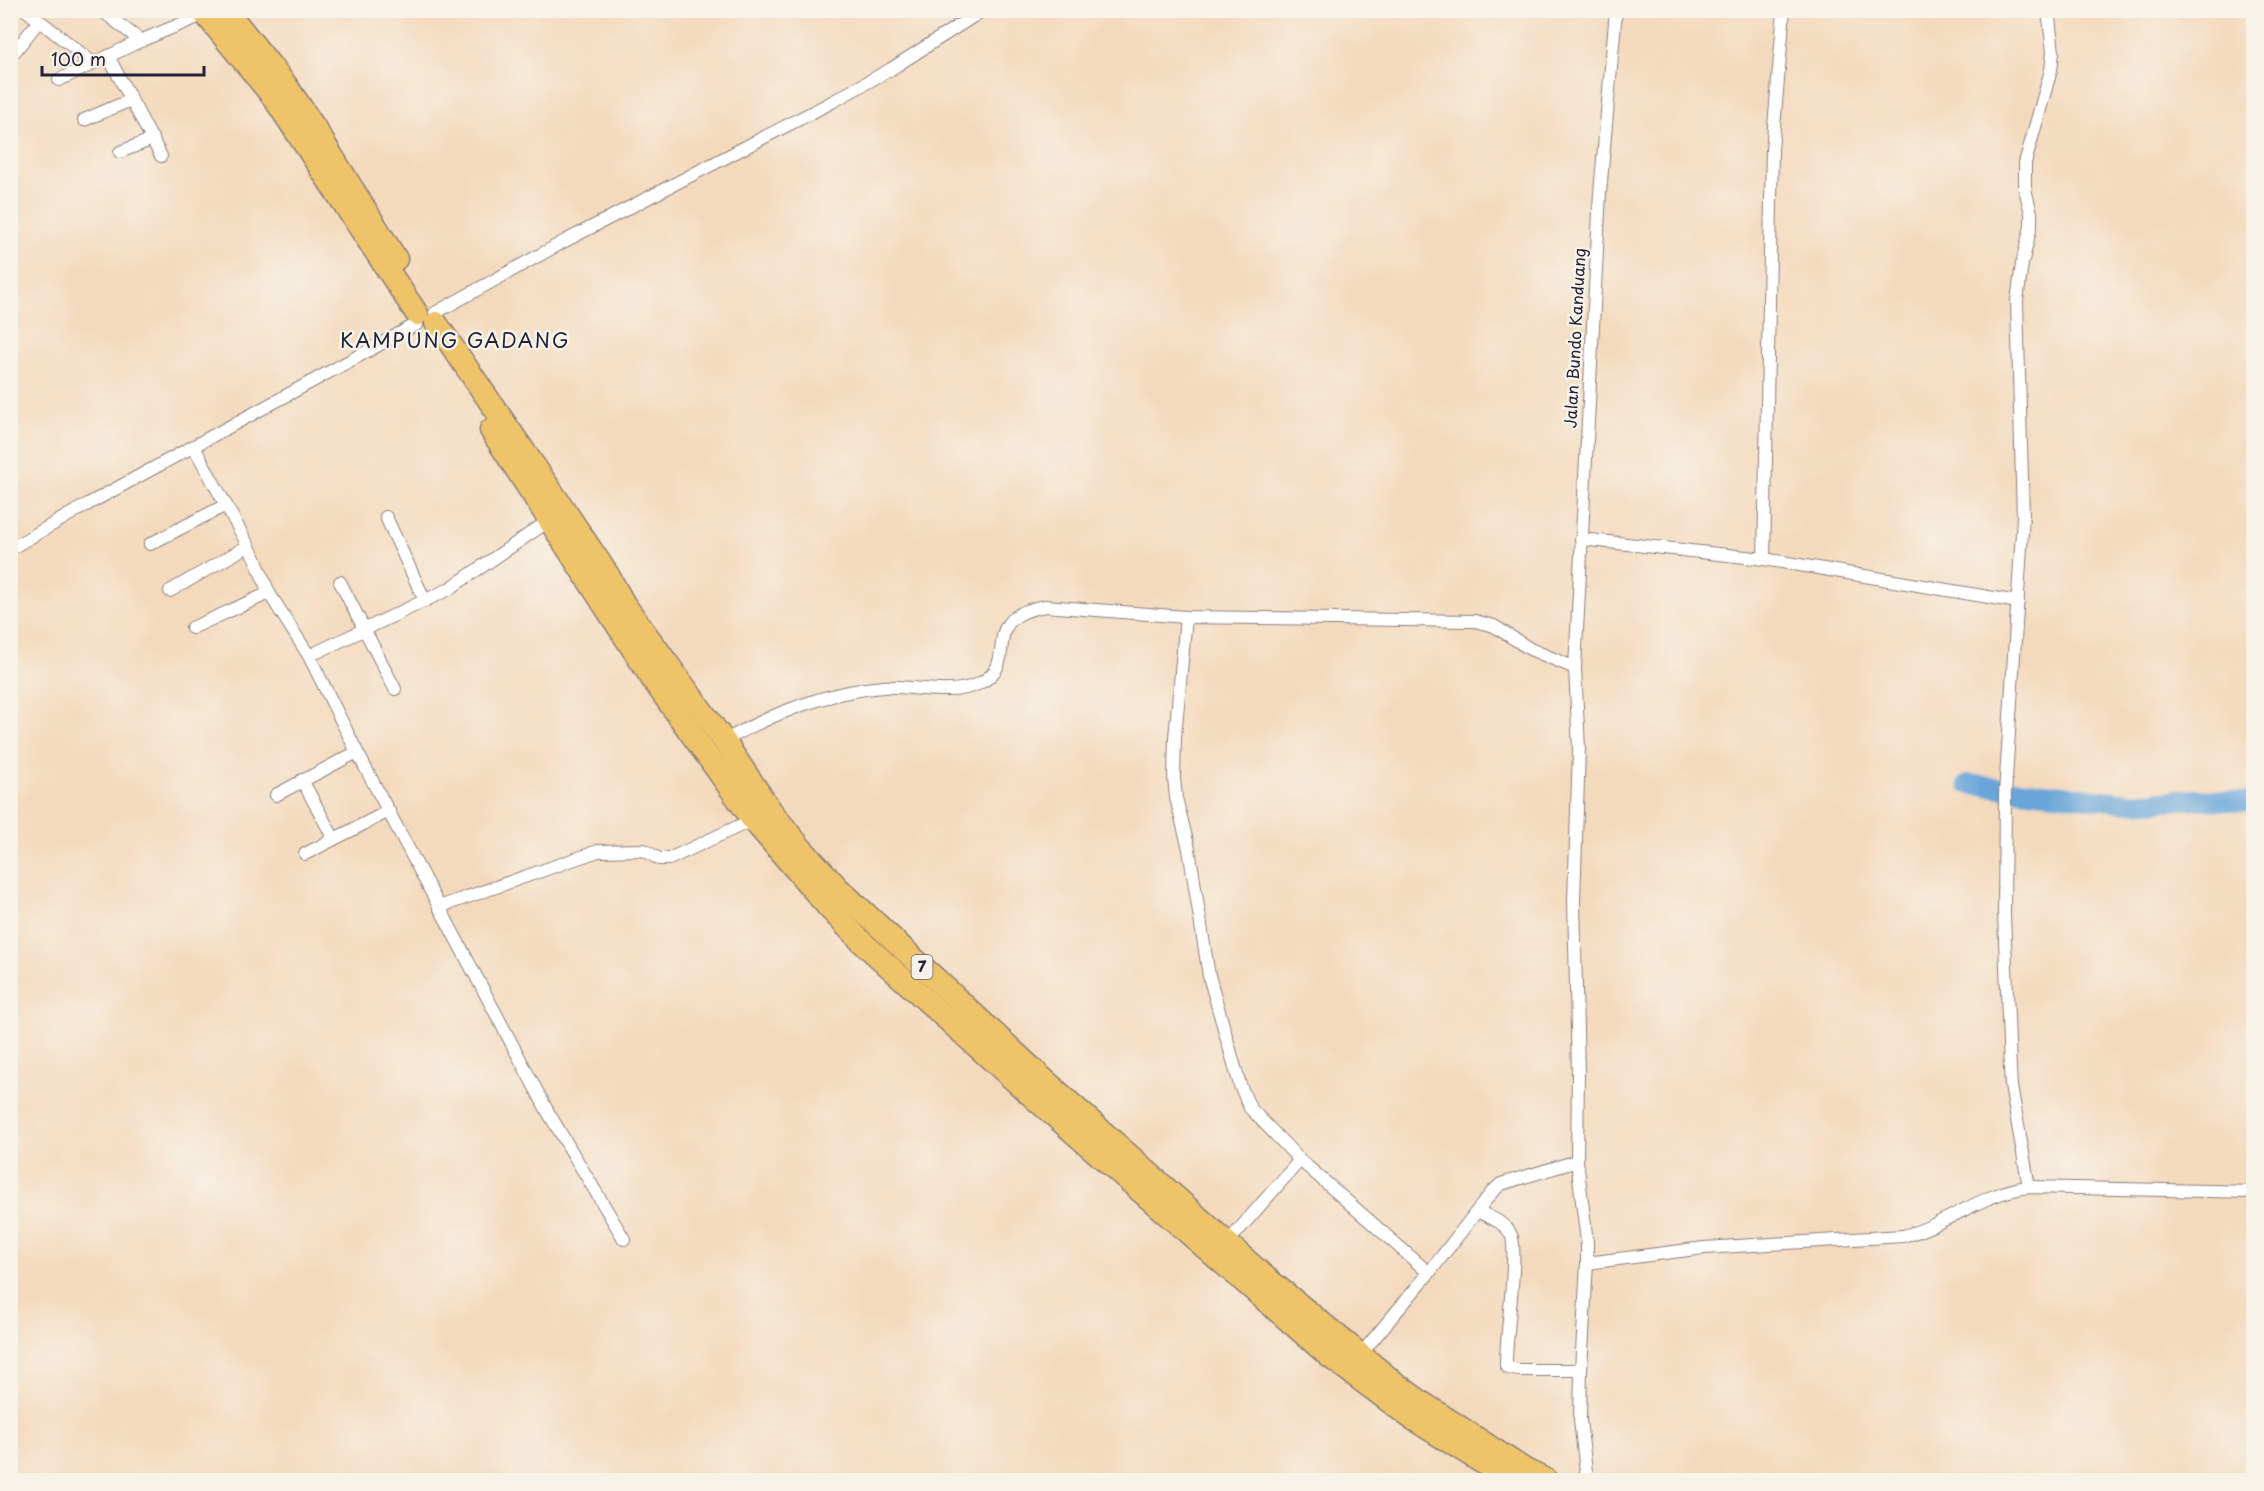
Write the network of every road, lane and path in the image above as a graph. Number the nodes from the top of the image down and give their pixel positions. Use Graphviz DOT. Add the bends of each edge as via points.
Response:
graph roads {
  1 [pos="26,10"];
  2 [pos="101,10"];
  3 [pos="983,10"];
  4 [pos="1616,10"];
  5 [pos="1784,10"];
  6 [pos="2048,10"];
  7 [pos="211,12"];
  8 [pos="39,21"];
  9 [pos="141,41"];
  10 [pos="11,56"];
  11 [pos="108,56"];
  12 [pos="93,63"];
  13 [pos="59,80"];
  14 [pos="131,100"];
  15 [pos="84,120"];
  16 [pos="153,139"];
  17 [pos="120,152"];
  18 [pos="161,156"];
  19 [pos="426,319"];
  20 [pos="194,447"];
  21 [pos="226,505"];
  22 [pos="386,517"];
  23 [pos="550,520"];
  24 [pos="1581,539"];
  25 [pos="150,544"];
  26 [pos="248,546"];
  27 [pos="10,549"];
  28 [pos="1764,559"];
  29 [pos="340,582"];
  30 [pos="170,591"];
  31 [pos="269,593"];
  32 [pos="425,601"];
  33 [pos="2018,602"];
  34 [pos="1186,617"];
  35 [pos="192,628"];
  36 [pos="364,630"];
  37 [pos="309,656"];
  38 [pos="1575,668"];
  39 [pos="395,689"];
  40 [pos="724,741"];
  41 [pos="357,752"];
  42 [pos="302,780"];
  43 [pos="276,795"];
  44 [pos="389,811"];
  45 [pos="762,815"];
  46 [pos="334,839"];
  47 [pos="305,854"];
  48 [pos="439,907"];
  49 [pos="1033,1083"];
  50 [pos="1300,1160"];
  51 [pos="1577,1161"];
  52 [pos="2029,1187"];
  53 [pos="2253,1192"];
  54 [pos="1477,1211"];
  55 [pos="624,1239"];
  56 [pos="1228,1242"];
  57 [pos="1587,1263"];
  58 [pos="1429,1273"];
  59 [pos="1360,1355"];
  60 [pos="1581,1370"];
  61 [pos="1416,1410"];
  62 [pos="1510,1480"];
  63 [pos="1546,1480"];
  64 [pos="1587,1480"];
  1 -- 8 [label="street"];
  2 -- 9 [label="street"];
  3 -- 19 [label="street" via="832,102 565,241"];
  4 -- 24 [label="street, Jalan Bundo Kanduang" via="1600,193"];
  5 -- 28 [label="street" via="1772,150"];
  6 -- 33 [label="street" via="2053,52 2025,163 2031,226 2017,301 2023,517"];
  7 -- 9 [label="street"];
  7 -- 19 [label="highway" via="286,86 326,145"];
  8 -- 10 [label="street"];
  8 -- 12 [label="street"];
  9 -- 11 [label="street"];
  11 -- 12 [label="street"];
  11 -- 14 [label="street"];
  12 -- 13 [label="street"];
  14 -- 15 [label="street"];
  14 -- 16 [label="street"];
  16 -- 17 [label="street"];
  16 -- 18 [label="street"];
  19 -- 20 [label="street"];
  19 -- 23 [label="highway, 7"];
  19 -- 40 [label="highway, 7"];
  20 -- 21 [label="street"];
  20 -- 27 [label="street"];
  21 -- 25 [label="street"];
  21 -- 26 [label="street"];
  22 -- 32 [label="street"];
  23 -- 32 [label="street" via="449,590"];
  23 -- 45 [label="highway, 7" via="653,680"];
  24 -- 28 [label="street"];
  24 -- 38 [label="street, Jalan Bundo Kanduang"];
  26 -- 30 [label="street"];
  26 -- 31 [label="street"];
  28 -- 33 [label="street"];
  29 -- 36 [label="street"];
  31 -- 35 [label="street"];
  31 -- 37 [label="street"];
  32 -- 36 [label="street"];
  33 -- 52 [label="street" via="2006,788 2004,914 2010,1078"];
  34 -- 38 [label="street" via="1475,621 1494,626 1530,649"];
  34 -- 40 [label="street" via="1064,606 1026,610 1007,623 997,669 980,683 952,689 884,687 856,691 793,708"];
  34 -- 50 [label="street" via="1174,778 1209,976 1246,1100"];
  36 -- 37 [label="street"];
  36 -- 39 [label="street"];
  37 -- 41 [label="street"];
  38 -- 51 [label="street, Jalan Bundo Kanduang" via="1579,749 1574,889"];
  40 -- 45 [label="highway, 7"];
  41 -- 42 [label="street"];
  41 -- 44 [label="street"];
  42 -- 43 [label="street"];
  42 -- 46 [label="street"];
  44 -- 46 [label="street"];
  44 -- 48 [label="street"];
  45 -- 48 [label="street" via="669,860 644,850 598,851"];
  45 -- 49 [label="highway, 7" via="800,847"];
  46 -- 47 [label="street"];
  48 -- 55 [label="street" via="548,1112"];
  49 -- 56 [label="highway, 7"];
  49 -- 61 [label="highway, 7" via="1329,1356"];
  50 -- 56 [label="street"];
  50 -- 58 [label="street"];
  51 -- 54 [label="street" via="1502,1184"];
  51 -- 57 [label="street, Jalan Bundo Kanduang"];
  52 -- 53 [label="street"];
  52 -- 57 [label="street" via="1991,1196 1903,1236 1685,1250"];
  54 -- 58 [label="street"];
  54 -- 60 [label="street" via="1500,1223 1512,1237 1506,1365 1518,1370"];
  56 -- 59 [label="highway, 7"];
  57 -- 60 [label="street, Jalan Bundo Kanduang"];
  58 -- 59 [label="street"];
  59 -- 61 [label="highway, 7"];
  60 -- 64 [label="street, Jalan Bundo Kanduang" via="1580,1420"];
  61 -- 62 [label="highway, 7"];
  61 -- 63 [label="highway, 7"];
}
